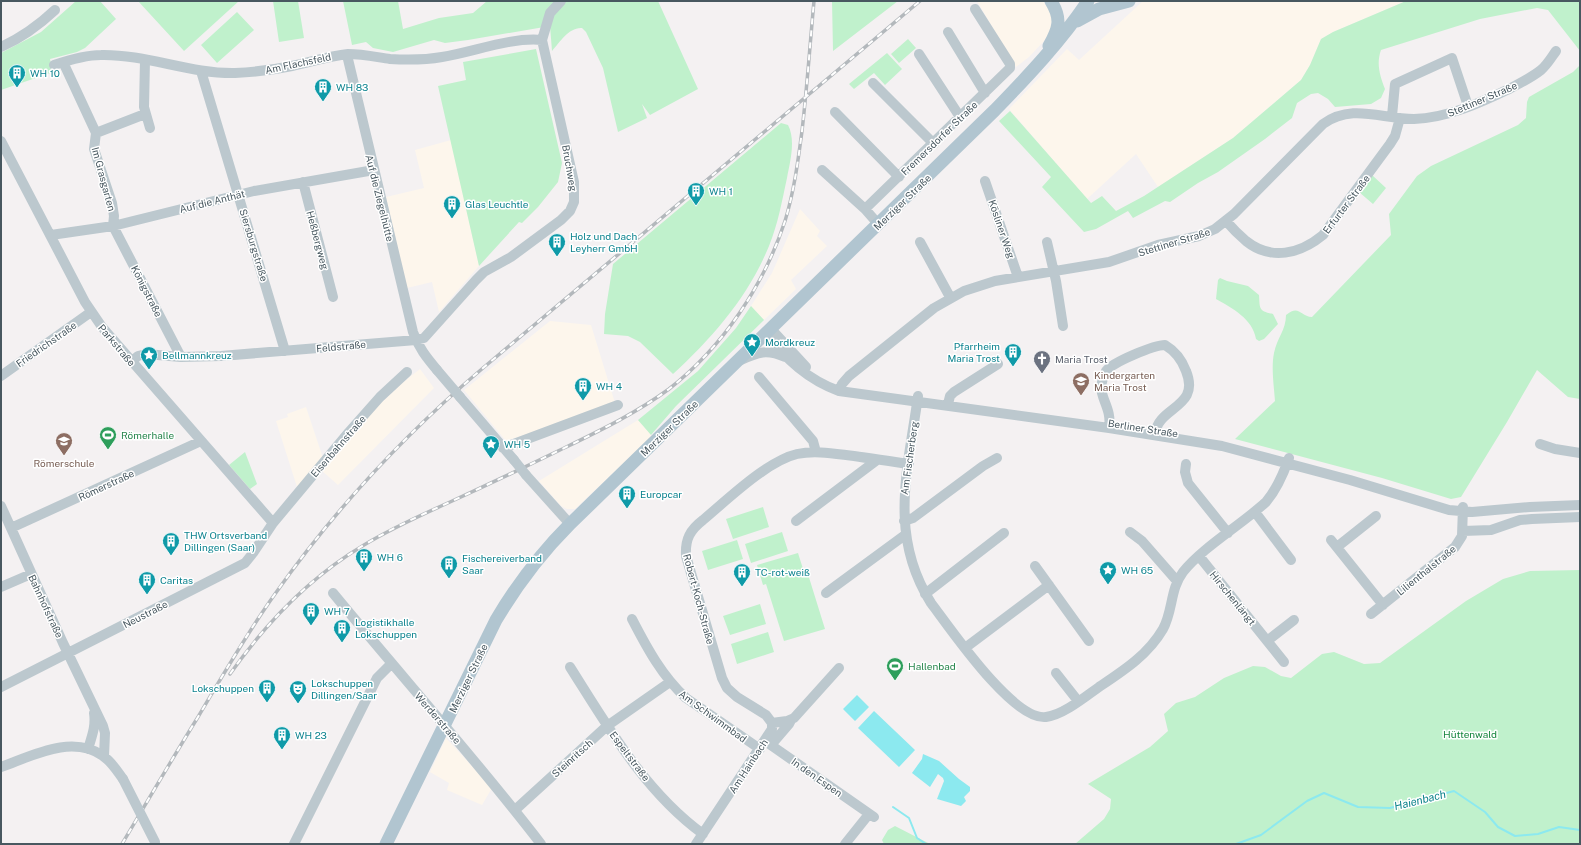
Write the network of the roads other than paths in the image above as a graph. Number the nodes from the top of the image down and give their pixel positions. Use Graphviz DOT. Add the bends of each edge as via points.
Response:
graph roads {
  1 [pos="561,1"];
  2 [pos="1051,1"];
  3 [pos="1088,1"];
  4 [pos="1129,1"];
  5 [pos="975,9"];
  6 [pos="55,10"];
  7 [pos="1071,26"];
  8 [pos="948,32"];
  9 [pos="542,40"];
  10 [pos="1,47"];
  11 [pos="1556,51"];
  12 [pos="919,54"];
  13 [pos="347,55"];
  14 [pos="145,60"];
  15 [pos="58,64"];
  16 [pos="1036,67"];
  17 [pos="201,71"];
  18 [pos="873,83"];
  19 [pos="985,93"];
  20 [pos="1468,106"];
  21 [pos="835,112"];
  22 [pos="145,114"];
  23 [pos="960,117"];
  24 [pos="1396,117"];
  25 [pos="150,128"];
  26 [pos="96,133"];
  27 [pos="1,141"];
  28 [pos="934,144"];
  29 [pos="374,170"];
  30 [pos="822,170"];
  31 [pos="899,177"];
  32 [pos="985,181"];
  33 [pos="303,182"];
  34 [pos="239,194"];
  35 [pos="865,210"];
  36 [pos="1226,221"];
  37 [pos="879,225"];
  38 [pos="113,226"];
  39 [pos="52,235"];
  40 [pos="920,242"];
  41 [pos="1047,242"];
  42 [pos="1054,271"];
  43 [pos="1018,277"];
  44 [pos="333,297"];
  45 [pos="950,297"];
  46 [pos="91,312"];
  47 [pos="1063,326"];
  48 [pos="768,332"];
  49 [pos="416,340"];
  50 [pos="285,351"];
  51 [pos="181,357"];
  52 [pos="786,358"];
  53 [pos="739,360"];
  54 [pos="131,362"];
  55 [pos="998,364"];
  56 [pos="407,372"];
  57 [pos="1,376"];
  58 [pos="759,377"];
  59 [pos="840,388"];
  60 [pos="917,398"];
  61 [pos="948,402"];
  62 [pos="618,405"];
  63 [pos="1109,425"];
  64 [pos="1155,432"];
  65 [pos="201,441"];
  66 [pos="1540,444"];
  67 [pos="503,448"];
  68 [pos="816,452"];
  69 [pos="1580,453"];
  70 [pos="997,458"];
  71 [pos="877,460"];
  72 [pos="1288,460"];
  73 [pos="909,464"];
  74 [pos="1186,464"];
  75 [pos="1580,505"];
  76 [pos="1,506"];
  77 [pos="1462,509"];
  78 [pos="1255,512"];
  79 [pos="1376,516"];
  80 [pos="1580,517"];
  81 [pos="796,521"];
  82 [pos="904,521"];
  83 [pos="273,523"];
  84 [pos="570,524"];
  85 [pos="11,528"];
  86 [pos="1463,530"];
  87 [pos="1130,532"];
  88 [pos="1004,533"];
  89 [pos="1228,533"];
  90 [pos="906,535"];
  91 [pos="1199,556"];
  92 [pos="1291,560"];
  93 [pos="1035,566"];
  94 [pos="31,574"];
  95 [pos="1177,581"];
  96 [pos="1049,584"];
  97 [pos="1,587"];
  98 [pos="333,593"];
  99 [pos="826,593"];
  100 [pos="925,594"];
  101 [pos="1382,605"];
  102 [pos="1371,614"];
  103 [pos="632,619"];
  104 [pos="1294,620"];
  105 [pos="1267,640"];
  106 [pos="1089,641"];
  107 [pos="965,648"];
  108 [pos="68,653"];
  109 [pos="1284,662"];
  110 [pos="391,664"];
  111 [pos="570,667"];
  112 [pos="839,668"];
  113 [pos="1056,672"];
  114 [pos="670,682"];
  115 [pos="1,687"];
  116 [pos="1078,701"];
  117 [pos="93,705"];
  118 [pos="791,720"];
  119 [pos="772,723"];
  120 [pos="608,726"];
  121 [pos="444,727"];
  122 [pos="765,745"];
  123 [pos="88,748"];
  124 [pos="104,756"];
  125 [pos="1,767"];
  126 [pos="515,810"];
  127 [pos="703,834"];
  128 [pos="155,843"];
  129 [pos="294,844"];
  130 [pos="386,844"];
  131 [pos="541,844"];
  132 [pos="696,844"];
  133 [pos="845,844"];
  1 -- 9 [label="street, Bruchweg" via="550,13"];
  2 -- 16 [label="main road" via="1058,14 1058,24 1051,44"];
  3 -- 7 [label="main road"];
  4 -- 7 [label="main road" via="1094,11"];
  5 -- 19 [label="street, Fremersdorfer Straße" via="1010,64 1010,68"];
  6 -- 10 [label="street" via="35,29"];
  7 -- 16 [label="main road"];
  8 -- 19 [label="street"];
  9 -- 13 [label="street, Am Flachsfeld" via="524,39 418,60"];
  9 -- 49 [label="street, Bruchweg" via="574,182 574,202 562,220 480,276 424,338"];
  11 -- 20 [label="street, Stettiner Straße" via="1550,62 1533,76 1499,94"];
  12 -- 23 [label="street"];
  13 -- 17 [label="street, Am Flachsfeld" via="269,70 233,73"];
  13 -- 29 [label="street, Auf die Ziegelhütte"];
  14 -- 15 [label="street, Am Flachsfeld" via="99,54"];
  14 -- 17 [label="street, Am Flachsfeld"];
  14 -- 22 [label="street"];
  15 -- 26 [label="street, Im Grasgarten"];
  16 -- 37 [label="main road, Merziger Straße"];
  17 -- 34 [label="street, Siersburgstraße"];
  18 -- 28 [label="street"];
  19 -- 23 [label="street, Fremersdorfer Straße"];
  20 -- 24 [label="street, Stettiner Straße" via="1440,116"];
  20 -- 24 [label="street, Erfurter Straße" via="1452,58 1395,84"];
  21 -- 31 [label="street"];
  22 -- 25 [label="street"];
  22 -- 26 [label="street, Im Grasgarten"];
  23 -- 28 [label="street, Fremersdorfer Straße"];
  24 -- 36 [label="street, Stettiner Straße" via="1357,113 1338,115 1330,119 1322,124"];
  24 -- 36 [label="street, Erfurter Straße" via="1396,136 1323,234 1312,244 1291,252 1270,252 1246,241"];
  26 -- 38 [label="street, Im Grasgarten" via="94,149 112,203"];
  27 -- 39 [label="street, Parkstraße"];
  28 -- 31 [label="street, Fremersdorfer Straße"];
  29 -- 33 [label="street, Auf die Anthät"];
  29 -- 49 [label="street, Auf die Ziegelhütte"];
  30 -- 35 [label="street"];
  31 -- 35 [label="street, Fremersdorfer Straße"];
  32 -- 43 [label="street, Kösliner Weg"];
  33 -- 34 [label="street, Auf die Anthät"];
  33 -- 44 [label="street, Heßbergweg"];
  34 -- 38 [label="street, Auf die Anthät"];
  34 -- 50 [label="street, Siersburgstraße"];
  35 -- 37 [label="street"];
  36 -- 42 [label="street, Stettiner Straße" via="1199,236 1158,245 1109,262"];
  37 -- 48 [label="main road, Merziger Straße"];
  38 -- 39 [label="street, Auf die Anthät"];
  38 -- 51 [label="street, Königstraße"];
  39 -- 46 [label="street, Parkstraße"];
  40 -- 45 [label="street"];
  41 -- 42 [label="street"];
  42 -- 43 [label="street, Stettiner Straße"];
  42 -- 47 [label="street"];
  43 -- 45 [label="street, Stettiner Straße" via="975,286"];
  45 -- 59 [label="street, Stettiner Straße" via="849,376"];
  46 -- 54 [label="street, Parkstraße"];
  46 -- 57 [label="street, Friedrichstraße"];
  48 -- 52 [label="street, Berliner Straße"];
  48 -- 53 [label="main road, Merziger Straße"];
  48 -- 59 [label="street, Berliner Straße" via="806,367"];
  49 -- 50 [label="street, Feldstraße"];
  49 -- 67 [label="street, bridge" via="426,358"];
  50 -- 51 [label="street, Feldstraße"];
  51 -- 54 [label="street, Feldstraße" via="146,354"];
  52 -- 53 [label="street, Berliner Straße" via="768,351"];
  52 -- 59 [label="street, Berliner Straße" via="816,381"];
  53 -- 84 [label="main road, Merziger Straße"];
  54 -- 65 [label="street, Parkstraße"];
  55 -- 61 [label="street" via="966,382 954,392"];
  56 -- 83 [label="street, Eisenbahnstraße" via="380,397"];
  58 -- 68 [label="street" via="813,441"];
  59 -- 60 [label="street, Berliner Straße"];
  60 -- 61 [label="street, Berliner Straße"];
  60 -- 73 [label="street, Am Fischerberg"];
  61 -- 63 [label="street, Berliner Straße"];
  62 -- 67 [label="street"];
  63 -- 64 [label="street, Berliner Straße"];
  63 -- 64 [label="street" via="1110,416 1101,387 1107,370 1143,352 1165,345 1182,363 1190,389 1183,402 1158,424"];
  64 -- 72 [label="street, Berliner Straße" via="1224,441"];
  65 -- 83 [label="street, Parkstraße"];
  65 -- 85 [label="street, Römerstraße"];
  66 -- 69 [label="street"];
  67 -- 84 [label="street, bridge"];
  68 -- 71 [label="street, Robert-Koch-Straße"];
  68 -- 119 [label="street, Robert-Koch-Straße" via="787,457 763,471 695,527 685,546 691,575 722,678 727,688 737,697 766,715"];
  70 -- 82 [label="street" via="982,466 913,518"];
  71 -- 73 [label="street, Robert-Koch-Straße"];
  71 -- 81 [label="street"];
  72 -- 77 [label="street, Berliner Straße" via="1352,475"];
  72 -- 78 [label="street, Am Fischerberg" via="1275,492"];
  73 -- 82 [label="street, Am Fischerberg"];
  74 -- 89 [label="street" via="1188,483"];
  75 -- 77 [label="street, Berliner Straße"];
  76 -- 85 [label="street, Bahnhofstraße"];
  77 -- 86 [label="street, Lilienthalstraße"];
  78 -- 89 [label="street, Am Fischerberg"];
  78 -- 92 [label="street"];
  79 -- 101 [label="street" via="1334,544"];
  80 -- 86 [label="street" via="1520,520 1491,530"];
  82 -- 90 [label="street, Am Fischerberg"];
  83 -- 108 [label="street, Neustraße" via="254,553 241,566"];
  84 -- 121 [label="main road, Merziger Straße" via="537,558 508,600"];
  85 -- 94 [label="street, Bahnhofstraße"];
  86 -- 101 [label="street, Lilienthalstraße" via="1461,540 1455,547"];
  87 -- 95 [label="street" via="1142,541"];
  88 -- 100 [label="street"];
  89 -- 91 [label="street, Am Fischerberg"];
  90 -- 99 [label="street"];
  90 -- 100 [label="street, Am Fischerberg" via="915,570"];
  91 -- 95 [label="street, Am Fischerberg"];
  91 -- 105 [label="street, Hirschenlängt"];
  93 -- 96 [label="street"];
  94 -- 97 [label="street"];
  94 -- 108 [label="street, Bahnhofstraße"];
  95 -- 116 [label="street, Am Fischerberg" via="1163,629 1150,647 1131,665"];
  96 -- 106 [label="street"];
  96 -- 107 [label="street"];
  98 -- 110 [label="street, Werderstraße"];
  100 -- 107 [label="street, Am Fischerberg"];
  101 -- 102 [label="street, Lilienthalstraße"];
  103 -- 114 [label="street, Am Schwimmbad"];
  104 -- 105 [label="street"];
  105 -- 109 [label="street, Hirschenlängt"];
  107 -- 116 [label="street, Am Fischerberg" via="993,682 1033,714 1050,716"];
  108 -- 115 [label="street, Neustraße"];
  108 -- 117 [label="street, Bahnhofstraße"];
  110 -- 121 [label="street, Werderstraße"];
  110 -- 129 [label="street" via="377,678"];
  111 -- 120 [label="street, Espeltstraße"];
  112 -- 118 [label="street"];
  113 -- 116 [label="street"];
  114 -- 120 [label="street, Steinritsch"];
  114 -- 122 [label="street, Am Schwimmbad" via="686,698"];
  117 -- 123 [label="street, Bahnhofstraße" via="94,731"];
  117 -- 124 [label="street, Bahnhofstraße" via="105,733"];
  118 -- 119 [label="street"];
  118 -- 122 [label="street" via="790,724"];
  119 -- 122 [label="street, Am Hainbach"];
  120 -- 126 [label="street, Steinritsch"];
  120 -- 127 [label="street, Espeltstraße" via="654,788 687,822"];
  121 -- 126 [label="street, Werderstraße"];
  121 -- 130 [label="main road, Merziger Straße"];
  122 -- 127 [label="street, Am Hainbach"];
  122 -- 133 [label="street, In den Espen" via="871,815"];
  123 -- 124 [label="street"];
  123 -- 125 [label="street" via="62,747"];
  124 -- 128 [label="street, bridge" via="123,779"];
  126 -- 131 [label="street, Werderstraße"];
  127 -- 132 [label="street, Am Hainbach"];
}
